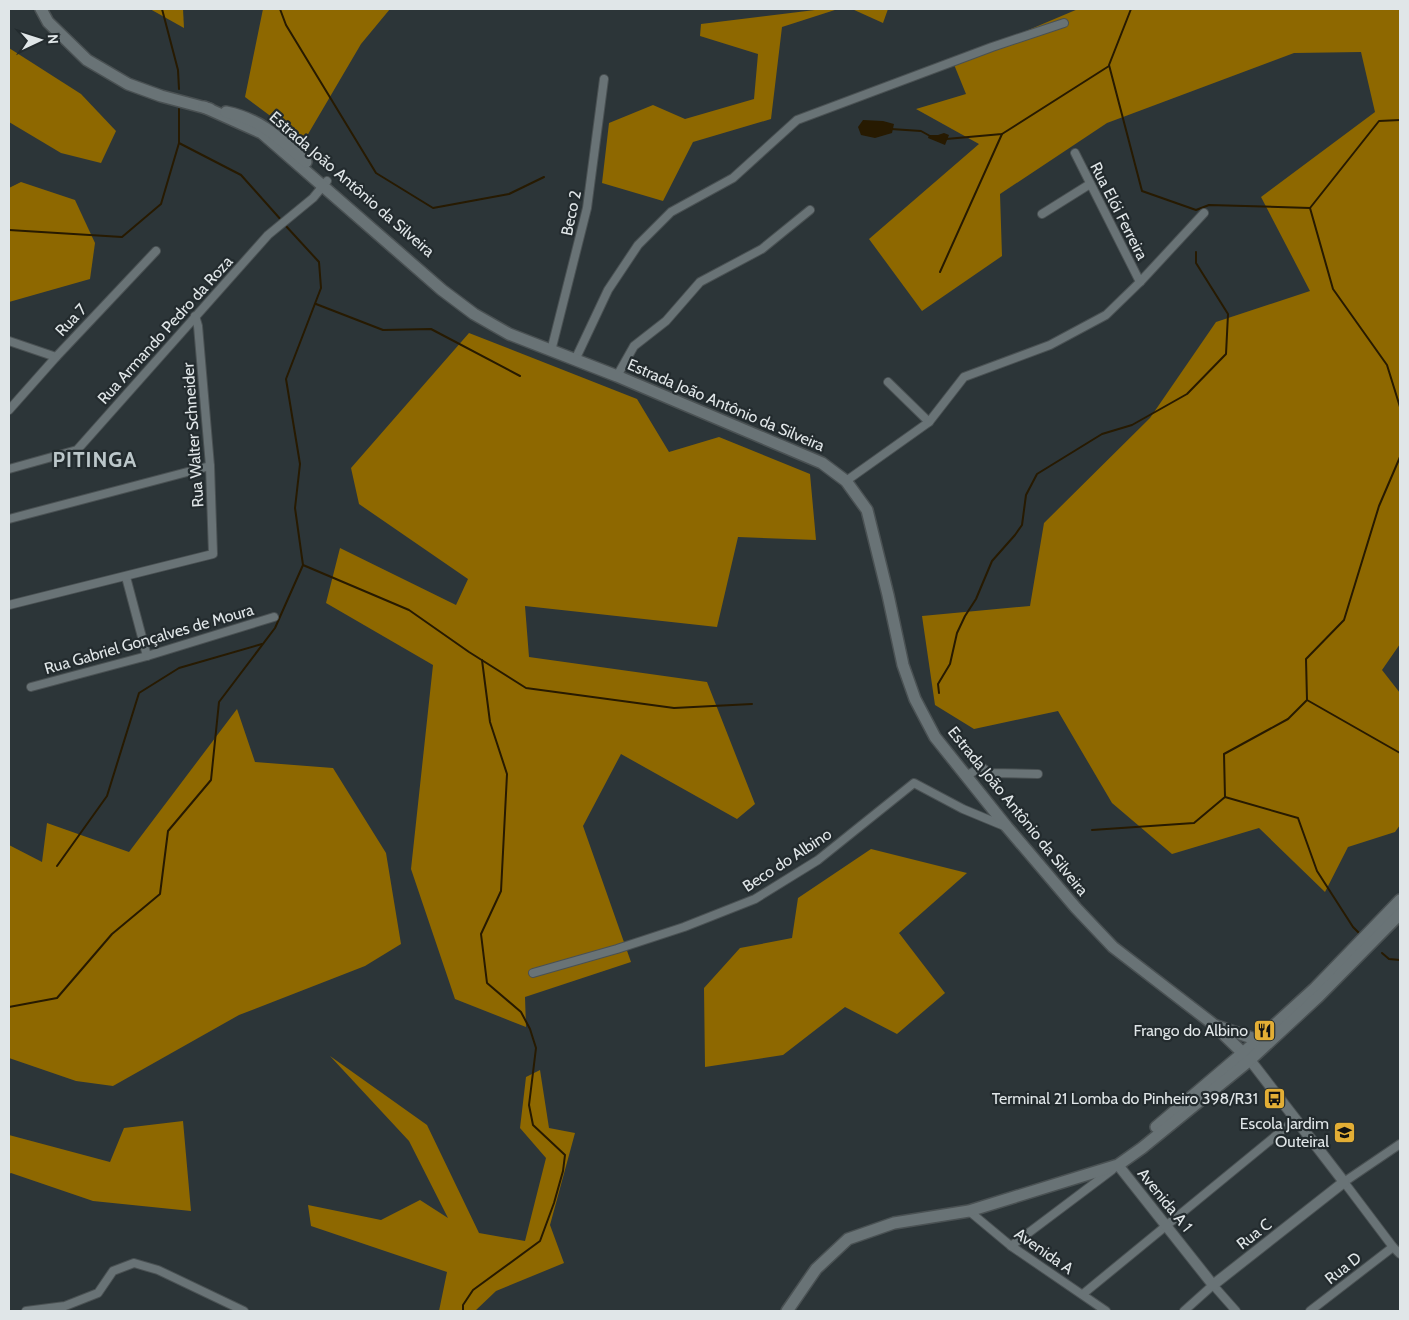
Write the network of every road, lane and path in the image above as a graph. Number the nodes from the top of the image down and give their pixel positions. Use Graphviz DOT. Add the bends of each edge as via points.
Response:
graph roads {
  1 [pos="41,9"];
  2 [pos="1064,23"];
  3 [pos="604,79"];
  4 [pos="1074,153"];
  5 [pos="325,184"];
  6 [pos="1090,184"];
  7 [pos="810,210"];
  8 [pos="1204,213"];
  9 [pos="1042,214"];
  10 [pos="156,251"];
  11 [pos="1140,282"];
  12 [pos="195,316"];
  13 [pos="9,342"];
  14 [pos="551,351"];
  15 [pos="56,356"];
  16 [pos="575,360"];
  17 [pos="617,376"];
  18 [pos="888,382"];
  19 [pos="9,410"];
  20 [pos="929,422"];
  21 [pos="210,466"];
  22 [pos="9,469"];
  23 [pos="846,481"];
  24 [pos="9,519"];
  25 [pos="126,576"];
  26 [pos="9,605"];
  27 [pos="274,617"];
  28 [pos="147,656"];
  29 [pos="31,687"];
  30 [pos="1038,774"];
  31 [pos="966,776"];
  32 [pos="1006,827"];
  33 [pos="1400,900"];
  34 [pos="1400,914"];
  35 [pos="533,972"];
  36 [pos="1213,1024"];
  37 [pos="1258,1040"];
  38 [pos="1246,1056"];
  39 [pos="1295,1120"];
  40 [pos="1400,1144"];
  41 [pos="1118,1165"];
  42 [pos="1344,1182"];
  43 [pos="969,1211"];
  44 [pos="1166,1225"];
  45 [pos="1011,1246"];
  46 [pos="1393,1247"];
  47 [pos="1400,1254"];
  48 [pos="1213,1284"];
  49 [pos="1082,1294"];
  50 [pos="26,1311"];
  51 [pos="244,1311"];
  52 [pos="787,1311"];
  53 [pos="1106,1311"];
  54 [pos="1184,1311"];
  55 [pos="1236,1311"];
  56 [pos="1310,1311"];
  1 -- 5 [label="main road, Estrada João Antônio da Silveira" via="48,22 87,60 128,84 204,107 262,134"];
  2 -- 16 [label="street" via="797,120 733,178 671,212 638,245 608,290"];
  3 -- 14 [label="street, Beco 2" via="587,208"];
  4 -- 6 [label="street, Rua Elói Ferreira"];
  5 -- 12 [label="street, Rua Armando Pedro da Roza" via="268,235"];
  5 -- 14 [label="main road, Estrada João Antônio da Silveira" via="442,290 474,314 509,334"];
  6 -- 9 [label="street"];
  6 -- 11 [label="street, Rua Elói Ferreira"];
  7 -- 17 [label="street" via="762,249 700,282 666,320 634,346"];
  8 -- 11 [label="street"];
  10 -- 15 [label="street, Rua 7"];
  11 -- 20 [label="street" via="1106,315 1050,345 964,377"];
  12 -- 21 [label="street, Rua Walter Schneider"];
  12 -- 22 [label="street, Rua Armando Pedro da Roza" via="77,450"];
  13 -- 15 [label="street"];
  14 -- 16 [label="main road, Estrada João Antônio da Silveira"];
  15 -- 19 [label="street, Rua 7"];
  16 -- 17 [label="main road, Estrada João Antônio da Silveira"];
  17 -- 23 [label="main road, Estrada João Antônio da Silveira" via="822,463"];
  18 -- 20 [label="street"];
  20 -- 23 [label="street"];
  21 -- 24 [label="street"];
  21 -- 25 [label="street, Rua Walter Schneider" via="213,554"];
  23 -- 31 [label="main road, Estrada João Antônio da Silveira" via="867,510 903,665 915,699 935,737"];
  25 -- 26 [label="street"];
  25 -- 28 [label="street"];
  27 -- 28 [label="street, Rua Gabriel Gonçalves de Moura"];
  28 -- 29 [label="street, Rua Gabriel Gonçalves de Moura"];
  30 -- 31 [label="street" via="990,773 981,767"];
  31 -- 32 [label="main road, Estrada João Antônio da Silveira"];
  32 -- 35 [label="street, Beco do Albino" via="914,783 818,860 754,899 634,944"];
  32 -- 36 [label="main road, Estrada João Antônio da Silveira" via="1113,947"];
  33 -- 37 [label="main road" via="1314,989"];
  34 -- 38 [label="main road" via="1319,996"];
  36 -- 37 [label="main road, Estrada João Antônio da Silveira"];
  36 -- 38 [label="main road, Estrada João Antônio da Silveira"];
  37 -- 38 [label="main road"];
  38 -- 39 [label="street"];
  38 -- 41 [label="main road" via="1137,1143"];
  39 -- 42 [label="street"];
  39 -- 44 [label="street"];
  40 -- 42 [label="street"];
  41 -- 43 [label="main road"];
  41 -- 44 [label="street, Avenida A 1"];
  41 -- 45 [label="street, Avenida A 1"];
  42 -- 46 [label="street"];
  42 -- 48 [label="street, Rua C"];
  43 -- 45 [label="street, Avenida A"];
  43 -- 52 [label="main road" via="894,1223 848,1239 816,1269"];
  44 -- 48 [label="street, Avenida A 1"];
  44 -- 49 [label="street"];
  45 -- 49 [label="street, Avenida A"];
  46 -- 47 [label="street"];
  46 -- 56 [label="street, Rua D"];
  48 -- 54 [label="street, Rua C"];
  48 -- 55 [label="street, Avenida A 1"];
  49 -- 53 [label="street, Avenida A"];
  50 -- 51 [label="street" via="65,1306 98,1293 113,1271 134,1263 158,1270"];
}
